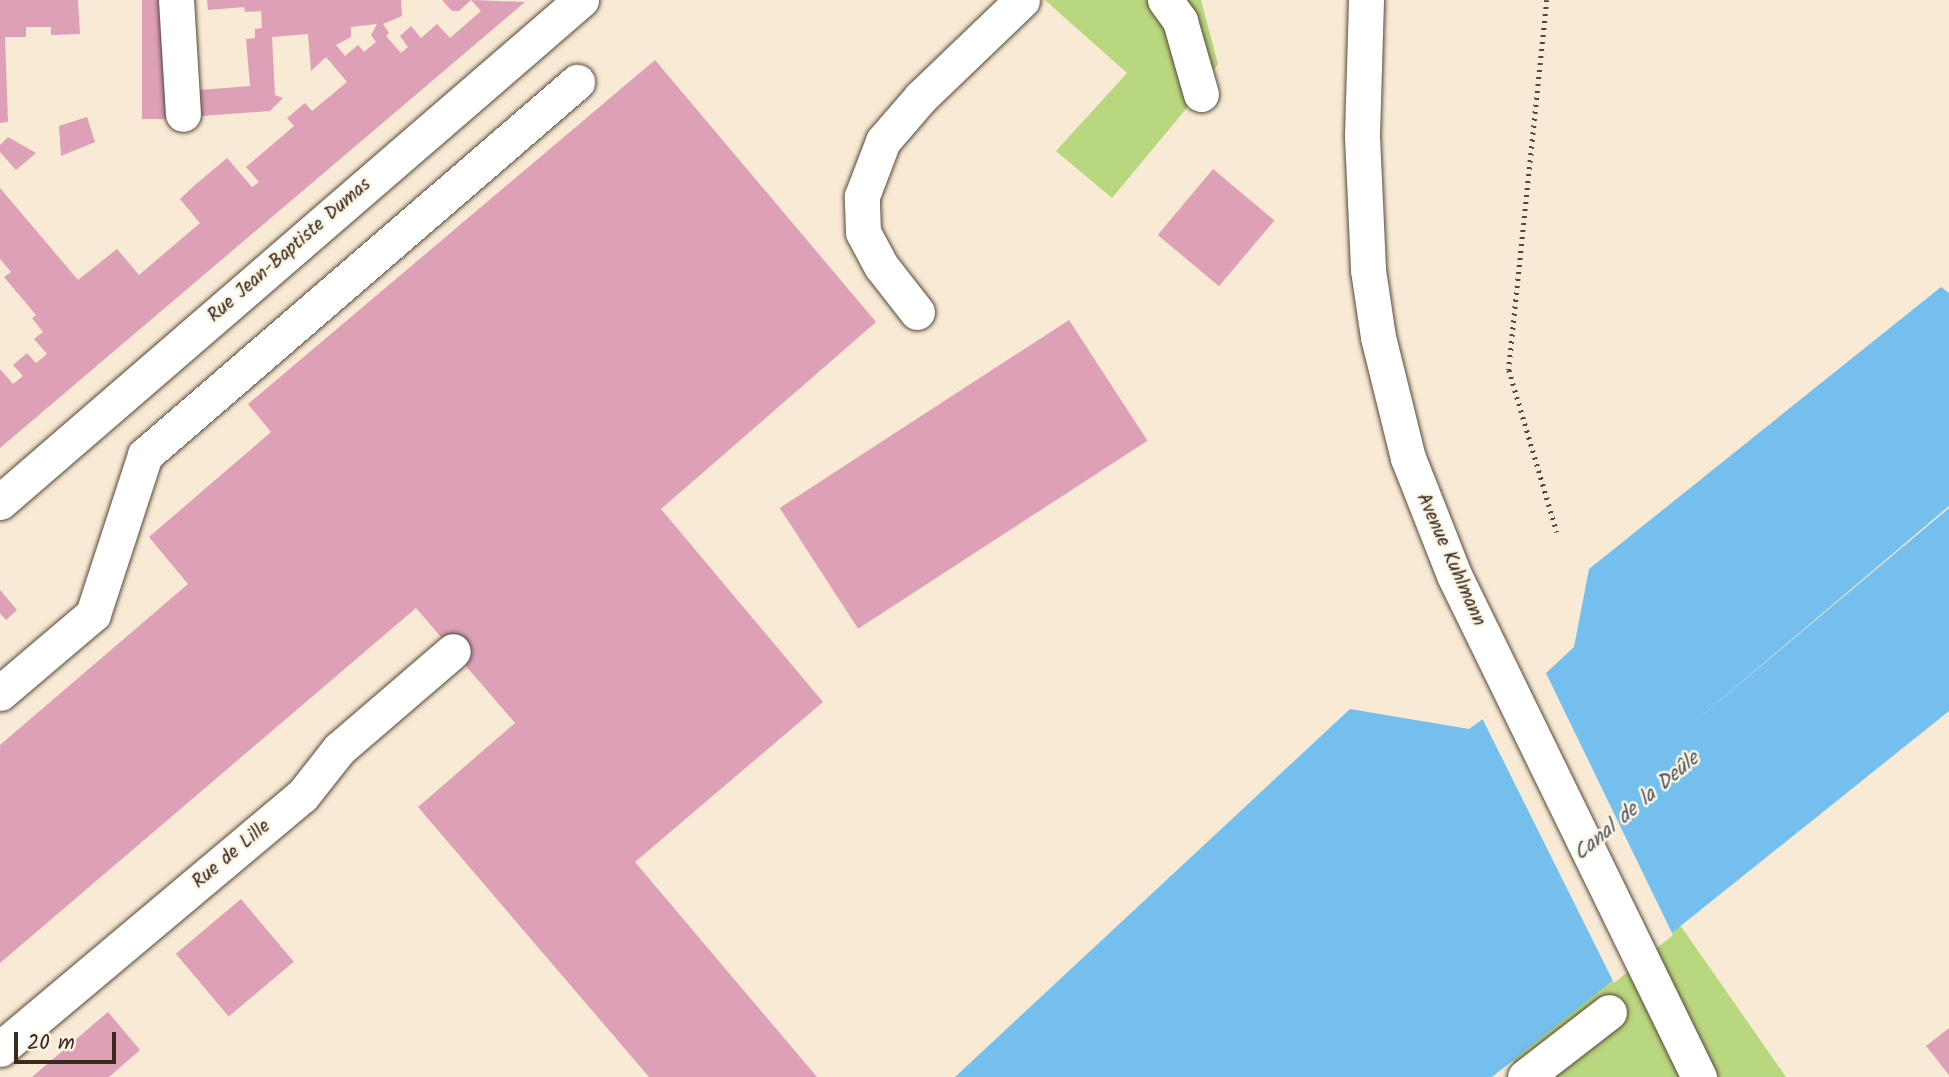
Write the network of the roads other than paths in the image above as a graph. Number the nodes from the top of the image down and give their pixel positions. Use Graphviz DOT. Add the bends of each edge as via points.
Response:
graph roads {
  1 [pos="176,0"];
  2 [pos="581,0"];
  3 [pos="1022,0"];
  4 [pos="1165,0"];
  5 [pos="1366,0"];
  6 [pos="577,82"];
  7 [pos="1201,94"];
  8 [pos="183,114"];
  9 [pos="917,312"];
  10 [pos="0,502"];
  11 [pos="453,651"];
  12 [pos="0,693"];
  13 [pos="1609,1012"];
  14 [pos="0,1049"];
  15 [pos="1525,1077"];
  16 [pos="1699,1077"];
  1 -- 8 [label="street"];
  2 -- 10 [label="street, Rue Jean-Baptiste Dumas"];
  3 -- 9 [label="street" via="921,97 883,141 862,196 863,232 881,266"];
  4 -- 7 [label="street" via="1180,21"];
  5 -- 16 [label="street, Avenue Kuhlmann" via="1362,124 1368,270 1392,400 1428,518"];
  6 -- 12 [label="street" via="145,455 93,614"];
  11 -- 14 [label="street, Rue de Lille" via="339,749 302,796"];
  13 -- 15 [label="street"];
}
